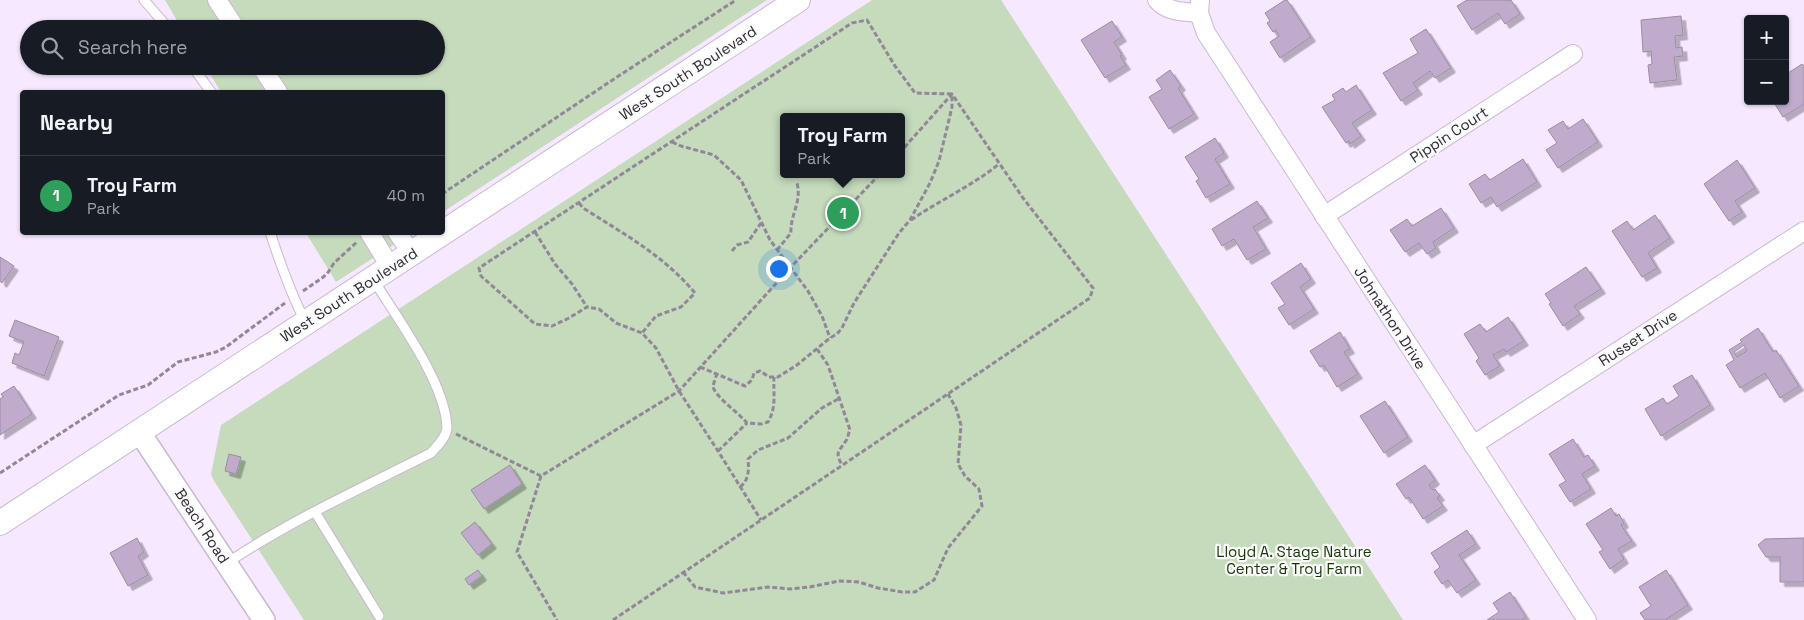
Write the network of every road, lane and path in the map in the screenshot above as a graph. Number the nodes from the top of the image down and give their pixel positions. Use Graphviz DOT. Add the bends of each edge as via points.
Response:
graph roads {
  1 [pos="144,0"];
  2 [pos="217,0"];
  3 [pos="736,0"];
  4 [pos="798,0"];
  5 [pos="1157,0"];
  6 [pos="1200,6"];
  7 [pos="161,20"];
  8 [pos="230,20"];
  9 [pos="1573,54"];
  10 [pos="198,75"];
  11 [pos="267,75"];
  12 [pos="209,90"];
  13 [pos="277,90"];
  14 [pos="952,94"];
  15 [pos="671,142"];
  16 [pos="905,147"];
  17 [pos="999,164"];
  18 [pos="876,178"];
  19 [pos="797,183"];
  20 [pos="445,192"];
  21 [pos="579,202"];
  22 [pos="1324,216"];
  23 [pos="910,220"];
  24 [pos="762,222"];
  25 [pos="535,231"];
  26 [pos="1804,231"];
  27 [pos="445,232"];
  28 [pos="271,235"];
  29 [pos="365,235"];
  30 [pos="366,235"];
  31 [pos="399,235"];
  32 [pos="441,235"];
  33 [pos="777,250"];
  34 [pos="732,251"];
  35 [pos="412,254"];
  36 [pos="790,268"];
  37 [pos="382,274"];
  38 [pos="292,297"];
  39 [pos="587,307"];
  40 [pos="307,323"];
  41 [pos="642,333"];
  42 [pos="830,338"];
  43 [pos="817,349"];
  44 [pos="700,367"];
  45 [pos="717,373"];
  46 [pos="774,377"];
  47 [pos="679,391"];
  48 [pos="948,394"];
  49 [pos="838,399"];
  50 [pos="747,423"];
  51 [pos="447,429"];
  52 [pos="140,433"];
  53 [pos="1473,445"];
  54 [pos="718,451"];
  55 [pos="842,465"];
  56 [pos="0,473"];
  57 [pos="541,476"];
  58 [pos="740,487"];
  59 [pos="315,512"];
  60 [pos="761,520"];
  61 [pos="0,523"];
  62 [pos="227,563"];
  63 [pos="683,572"];
  64 [pos="379,616"];
  65 [pos="264,620"];
  66 [pos="557,620"];
  67 [pos="613,620"];
  68 [pos="1587,620"];
  1 -- 7 [label="lane"];
  2 -- 8 [label="street"];
  3 -- 20 [label="path"];
  4 -- 27 [label="main road, West South Boulevard"];
  5 -- 6 [label="street, Johnathon Drive" via="1162,6 1180,12"];
  6 -- 22 [label="street, Johnathon Drive" via="1206,33"];
  9 -- 22 [label="street, Pippin Court"];
  10 -- 12 [label="lane"];
  11 -- 13 [label="street"];
  14 -- 15 [label="path" via="915,93 867,20 852,23"];
  14 -- 16 [label="path"];
  14 -- 17 [label="path"];
  14 -- 23 [label="path" via="939,161"];
  15 -- 21 [label="path"];
  15 -- 24 [label="path" via="714,155 741,180"];
  17 -- 23 [label="path" via="982,178"];
  17 -- 48 [label="path" via="1093,288 1090,298"];
  18 -- 36 [label="path"];
  19 -- 33 [label="path" via="800,194 791,233"];
  21 -- 25 [label="path"];
  21 -- 41 [label="path" via="582,208 644,246 695,293 681,307 656,316"];
  22 -- 53 [label="street, Johnathon Drive"];
  23 -- 42 [label="path" via="854,303 842,328"];
  24 -- 33 [label="path"];
  24 -- 34 [label="path" via="748,242 737,245"];
  25 -- 39 [label="path"];
  25 -- 39 [label="path" via="480,268 482,276 535,324 552,326"];
  26 -- 53 [label="street, Russet Drive"];
  28 -- 38 [label="lane"];
  29 -- 38 [label="path" via="334,263 328,274"];
  30 -- 37 [label="street"];
  31 -- 35 [label="street"];
  32 -- 35 [label="main road, West South Boulevard"];
  33 -- 36 [label="path"];
  35 -- 37 [label="main road, West South Boulevard"];
  36 -- 42 [label="path" via="822,316"];
  36 -- 44 [label="path"];
  37 -- 40 [label="main road, West South Boulevard"];
  37 -- 51 [label="lane" via="439,394"];
  38 -- 40 [label="lane"];
  38 -- 56 [label="path" via="226,347 178,362 148,385 119,395"];
  39 -- 41 [label="path" via="599,309 616,323"];
  40 -- 52 [label="main road, West South Boulevard"];
  41 -- 47 [label="path" via="656,348"];
  42 -- 43 [label="path"];
  43 -- 46 [label="path"];
  43 -- 49 [label="path" via="828,365"];
  44 -- 45 [label="path"];
  44 -- 47 [label="path"];
  45 -- 46 [label="path" via="745,386 754,373 760,371"];
  45 -- 50 [label="path" via="713,386 715,392"];
  46 -- 50 [label="path" via="773,414 768,422"];
  47 -- 54 [label="path"];
  47 -- 57 [label="path"];
  48 -- 55 [label="path"];
  48 -- 63 [label="path" via="960,425 958,464 965,476 980,489 982,506 948,548 934,580 915,592 839,581 810,588 768,587 723,593 695,587"];
  49 -- 55 [label="path" via="850,430 847,441 839,450"];
  49 -- 58 [label="path" via="822,408 788,438 758,450 748,459 749,472"];
  50 -- 54 [label="path"];
  51 -- 57 [label="path"];
  51 -- 59 [label="lane" via="431,453"];
  52 -- 61 [label="main road, West South Boulevard"];
  52 -- 62 [label="street, Beach Road"];
  53 -- 68 [label="street, Johnathon Drive"];
  54 -- 58 [label="path"];
  55 -- 60 [label="path"];
  57 -- 66 [label="path" via="517,552"];
  58 -- 60 [label="path"];
  59 -- 62 [label="lane"];
  59 -- 64 [label="lane"];
  60 -- 63 [label="path"];
  62 -- 65 [label="street, Beach Road"];
  63 -- 67 [label="path"];
}
